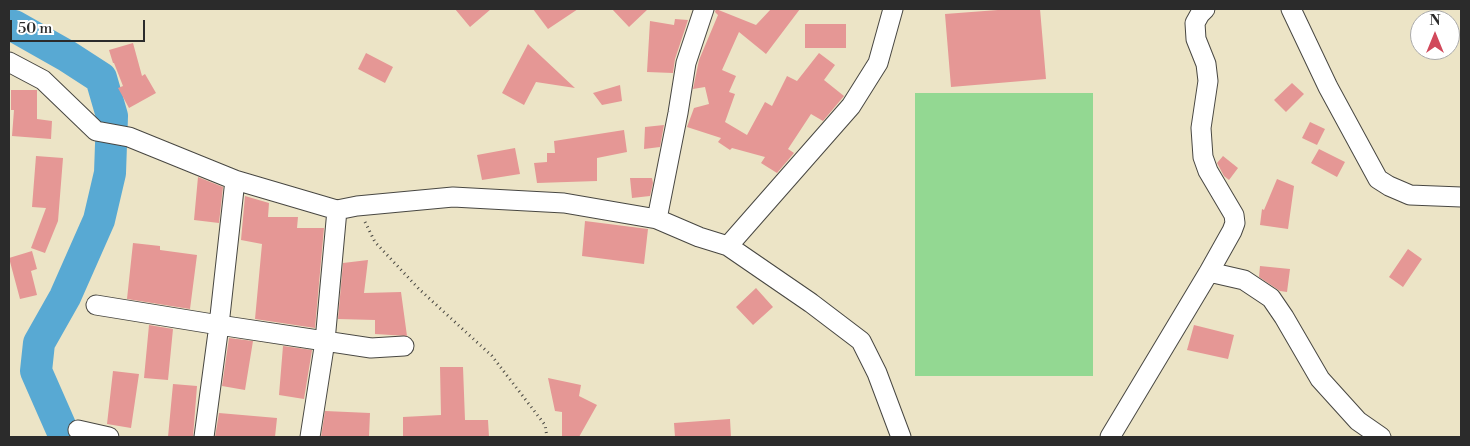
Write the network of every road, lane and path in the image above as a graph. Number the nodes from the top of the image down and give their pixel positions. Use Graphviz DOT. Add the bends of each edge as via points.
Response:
graph roads {
  1 [pos="704,9"];
  2 [pos="893,9"];
  3 [pos="1205,9"];
  4 [pos="1291,9"];
  5 [pos="9,62"];
  6 [pos="235,180"];
  7 [pos="1461,197"];
  8 [pos="357,206"];
  9 [pos="337,210"];
  10 [pos="657,219"];
  11 [pos="728,246"];
  12 [pos="1209,272"];
  13 [pos="96,305"];
  14 [pos="219,325"];
  15 [pos="325,341"];
  16 [pos="404,346"];
  17 [pos="78,430"];
  18 [pos="109,437"];
  19 [pos="204,437"];
  20 [pos="310,437"];
  21 [pos="547,437"];
  22 [pos="901,437"];
  23 [pos="1110,437"];
  24 [pos="1381,437"];
  1 -- 10 [label="street" via="686,63"];
  2 -- 11 [label="street" via="878,63 851,106"];
  3 -- 12 [label="street" via="1195,23 1196,39 1206,64 1208,81 1201,128 1203,157 1235,223"];
  4 -- 7 [label="street" via="1378,179 1410,194"];
  5 -- 6 [label="street" via="43,80 96,131 129,137"];
  6 -- 9 [label="street"];
  6 -- 14 [label="street"];
  8 -- 9 [label="street"];
  8 -- 10 [label="street" via="454,197 564,203"];
  8 -- 21 [label="path" via="375,242 419,289 492,356 545,425"];
  9 -- 15 [label="street"];
  10 -- 11 [label="street"];
  11 -- 22 [label="street" via="862,341"];
  12 -- 23 [label="street"];
  12 -- 24 [label="street" via="1244,280 1271,298 1320,378 1358,421"];
  13 -- 14 [label="street"];
  14 -- 15 [label="street"];
  14 -- 19 [label="street"];
  15 -- 16 [label="street" via="370,348"];
  15 -- 20 [label="street"];
  17 -- 18 [label="street"];
}
